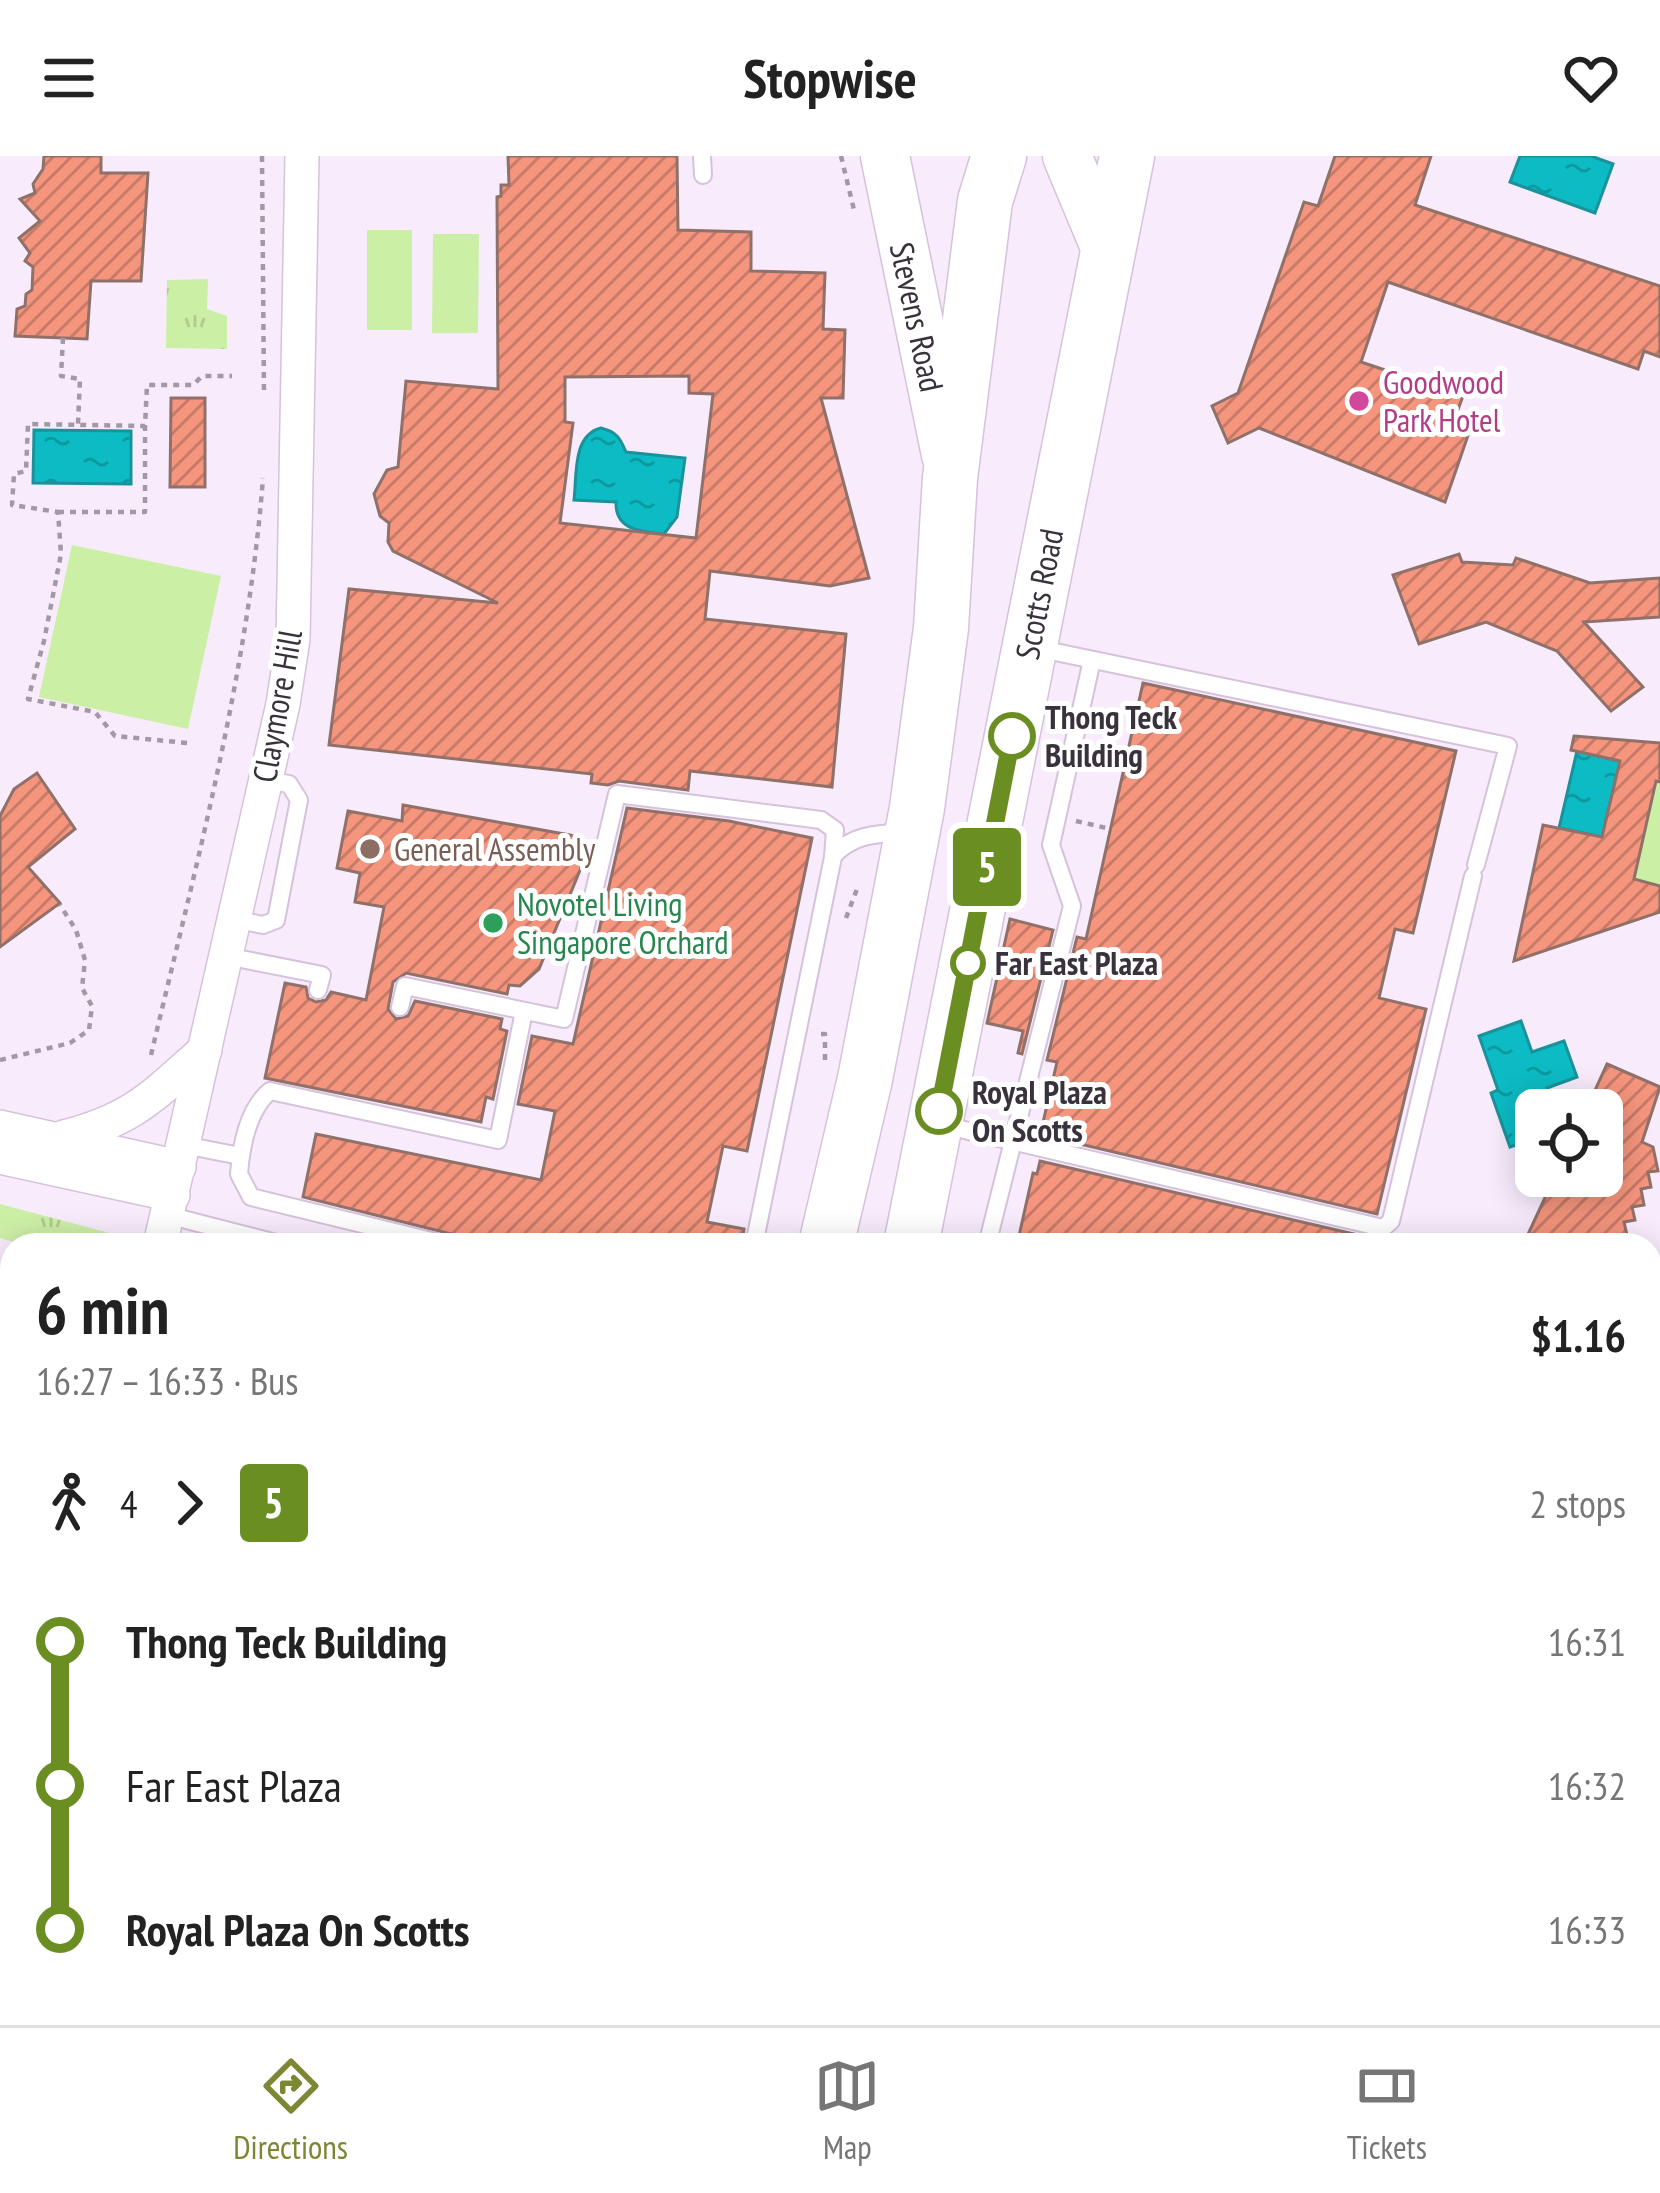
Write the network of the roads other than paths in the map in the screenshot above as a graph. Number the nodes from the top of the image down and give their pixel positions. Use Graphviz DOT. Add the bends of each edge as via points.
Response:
graph roads {
  1 [pos="302,156"];
  2 [pos="885,156"];
  3 [pos="999,156"];
  4 [pos="1067,156"];
  5 [pos="1127,156"];
  6 [pos="1108,254"];
  7 [pos="950,478"];
  8 [pos="1029,646"];
  9 [pos="1091,660"];
  10 [pos="913,832"];
  11 [pos="832,857"];
  12 [pos="226,956"];
  13 [pos="320,982"];
  14 [pos="400,1006"];
  15 [pos="524,1011"];
  16 [pos="205,1050"];
  17 [pos="937,1123"];
  18 [pos="0,1127"];
  19 [pos="56,1139"];
  20 [pos="1011,1140"];
  21 [pos="0,1156"];
  22 [pos="240,1156"];
  23 [pos="172,1193"];
  24 [pos="258,1233"];
  25 [pos="396,1233"];
  26 [pos="756,1233"];
  27 [pos="829,1233"];
  28 [pos="914,1233"];
  29 [pos="990,1233"];
  1 -- 12 [label="street, Claymore Hill" via="293,639"];
  2 -- 7 [label="main road, Stevens Road"];
  3 -- 7 [label="main road" via="985,201"];
  4 -- 6 [label="main road"];
  5 -- 6 [label="main road, Scotts Road"];
  6 -- 8 [label="main road, Scotts Road"];
  7 -- 10 [label="main road" via="941,628"];
  8 -- 9 [label="lane"];
  8 -- 17 [label="main road, Scotts Road"];
  9 -- 20 [label="lane" via="1051,845 1072,906"];
  9 -- 20 [label="lane" via="1508,746 1383,1228"];
  10 -- 11 [label="lane" via="863,836"];
  10 -- 27 [label="main road"];
  11 -- 15 [label="lane" via="835,830 821,820 616,794 564,1019"];
  11 -- 26 [label="lane"];
  12 -- 13 [label="lane"];
  12 -- 16 [label="street, Claymore Hill"];
  14 -- 15 [label="lane" via="405,986"];
  15 -- 22 [label="lane" via="498,1139 375,1106 270,1091"];
  16 -- 19 [label="street" via="109,1126"];
  16 -- 23 [label="street, Claymore Hill"];
  17 -- 20 [label="lane"];
  17 -- 28 [label="main road, Scotts Road"];
  18 -- 19 [label="street"];
  19 -- 23 [label="street"];
  20 -- 29 [label="lane"];
  21 -- 23 [label="street"];
  22 -- 23 [label="lane"];
  22 -- 25 [label="lane" via="241,1183 259,1201"];
  23 -- 24 [label="lane"];
}
